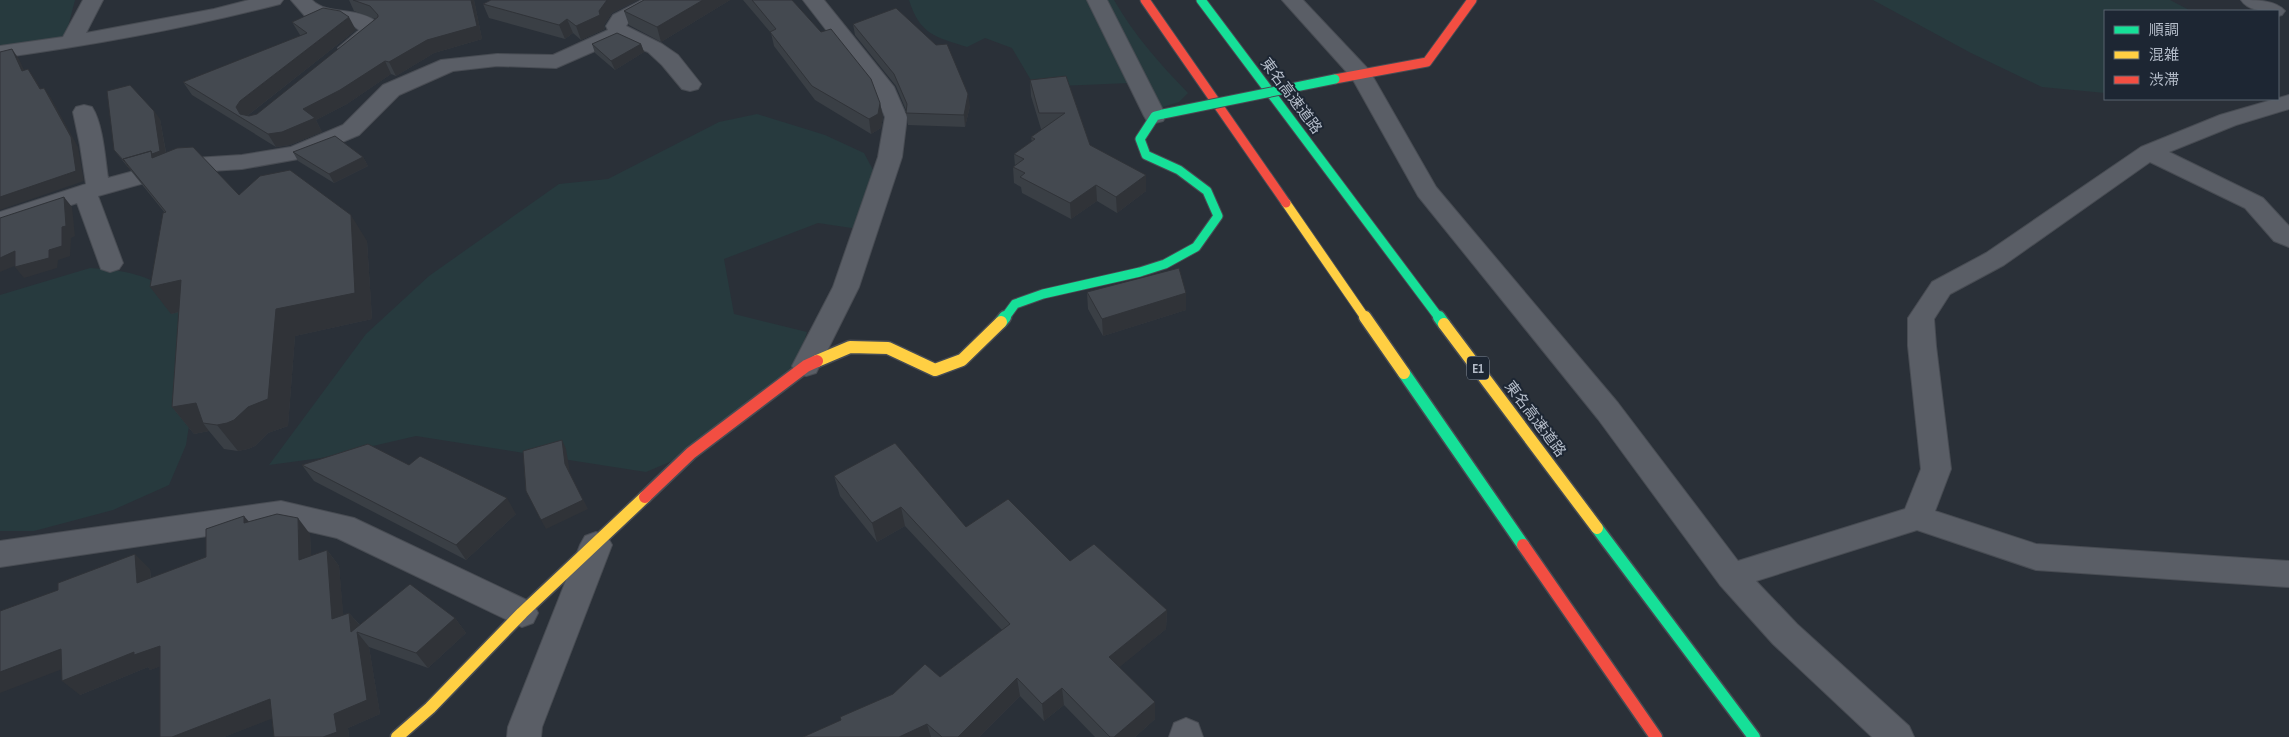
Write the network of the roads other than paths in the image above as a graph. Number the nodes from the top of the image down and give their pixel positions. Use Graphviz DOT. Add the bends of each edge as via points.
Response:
graph roads {
  1 [pos="93,0"];
  2 [pos="274,0"];
  3 [pos="301,0"];
  4 [pos="657,0"];
  5 [pos="813,0"];
  6 [pos="1097,0"];
  7 [pos="1145,0"];
  8 [pos="1201,0"];
  9 [pos="1292,0"];
  10 [pos="1472,0"];
  11 [pos="2251,0"];
  12 [pos="216,8"];
  13 [pos="2272,10"];
  14 [pos="620,32"];
  15 [pos="71,42"];
  16 [pos="0,52"];
  17 [pos="334,60"];
  18 [pos="1348,77"];
  19 [pos="690,84"];
  20 [pos="2289,102"];
  21 [pos="84,112"];
  22 [pos="1159,115"];
  23 [pos="2150,152"];
  24 [pos="92,190"];
  25 [pos="0,221"];
  26 [pos="2289,238"];
  27 [pos="110,263"];
  28 [pos="806,366"];
  29 [pos="1917,517"];
  30 [pos="596,545"];
  31 [pos="0,554"];
  32 [pos="2289,574"];
  33 [pos="1732,576"];
  34 [pos="522,613"];
  35 [pos="397,737"];
  36 [pos="524,737"];
  37 [pos="1656,737"];
  38 [pos="1754,737"];
  39 [pos="1897,737"];
  1 -- 15 [label="street"];
  2 -- 12 [label="street"];
  3 -- 17 [label="street" via="312,12 352,17 373,29"];
  4 -- 14 [label="street" via="620,19 616,26"];
  5 -- 28 [label="street" via="886,92 896,117 890,157 846,287"];
  6 -- 22 [label="street"];
  7 -- 37 [label="main road"];
  8 -- 38 [label="main road, 東名高速道路 / E1"];
  9 -- 18 [label="street"];
  10 -- 18 [label="main road" via="1427,62"];
  11 -- 13 [label="street"];
  12 -- 15 [label="street"];
  14 -- 19 [label="street" via="655,48"];
  14 -- 24 [label="street" via="556,62 497,60 449,65 391,90 351,130 296,153 242,162 179,166"];
  15 -- 16 [label="street"];
  18 -- 22 [label="main road, bridge"];
  18 -- 33 [label="street" via="1426,191 1608,411"];
  20 -- 23 [label="street" via="2228,120"];
  21 -- 24 [label="street" via="92,145"];
  22 -- 28 [label="main road" via="1140,139 1146,155 1179,170 1207,191 1218,216 1196,247 1165,264 1140,272 1043,294 1015,304 962,360 935,370 888,348 850,347"];
  23 -- 26 [label="street" via="2254,203 2283,236"];
  23 -- 29 [label="street" via="1994,259 1941,288 1921,318 1936,469"];
  24 -- 25 [label="street"];
  24 -- 27 [label="street"];
  28 -- 30 [label="main road" via="692,452"];
  29 -- 32 [label="street" via="2036,557"];
  29 -- 33 [label="street"];
  30 -- 34 [label="main road"];
  30 -- 36 [label="street" via="525,727"];
  31 -- 34 [label="street" via="281,513 343,527"];
  33 -- 39 [label="street" via="1785,634"];
  34 -- 35 [label="main road" via="430,708"];
}
